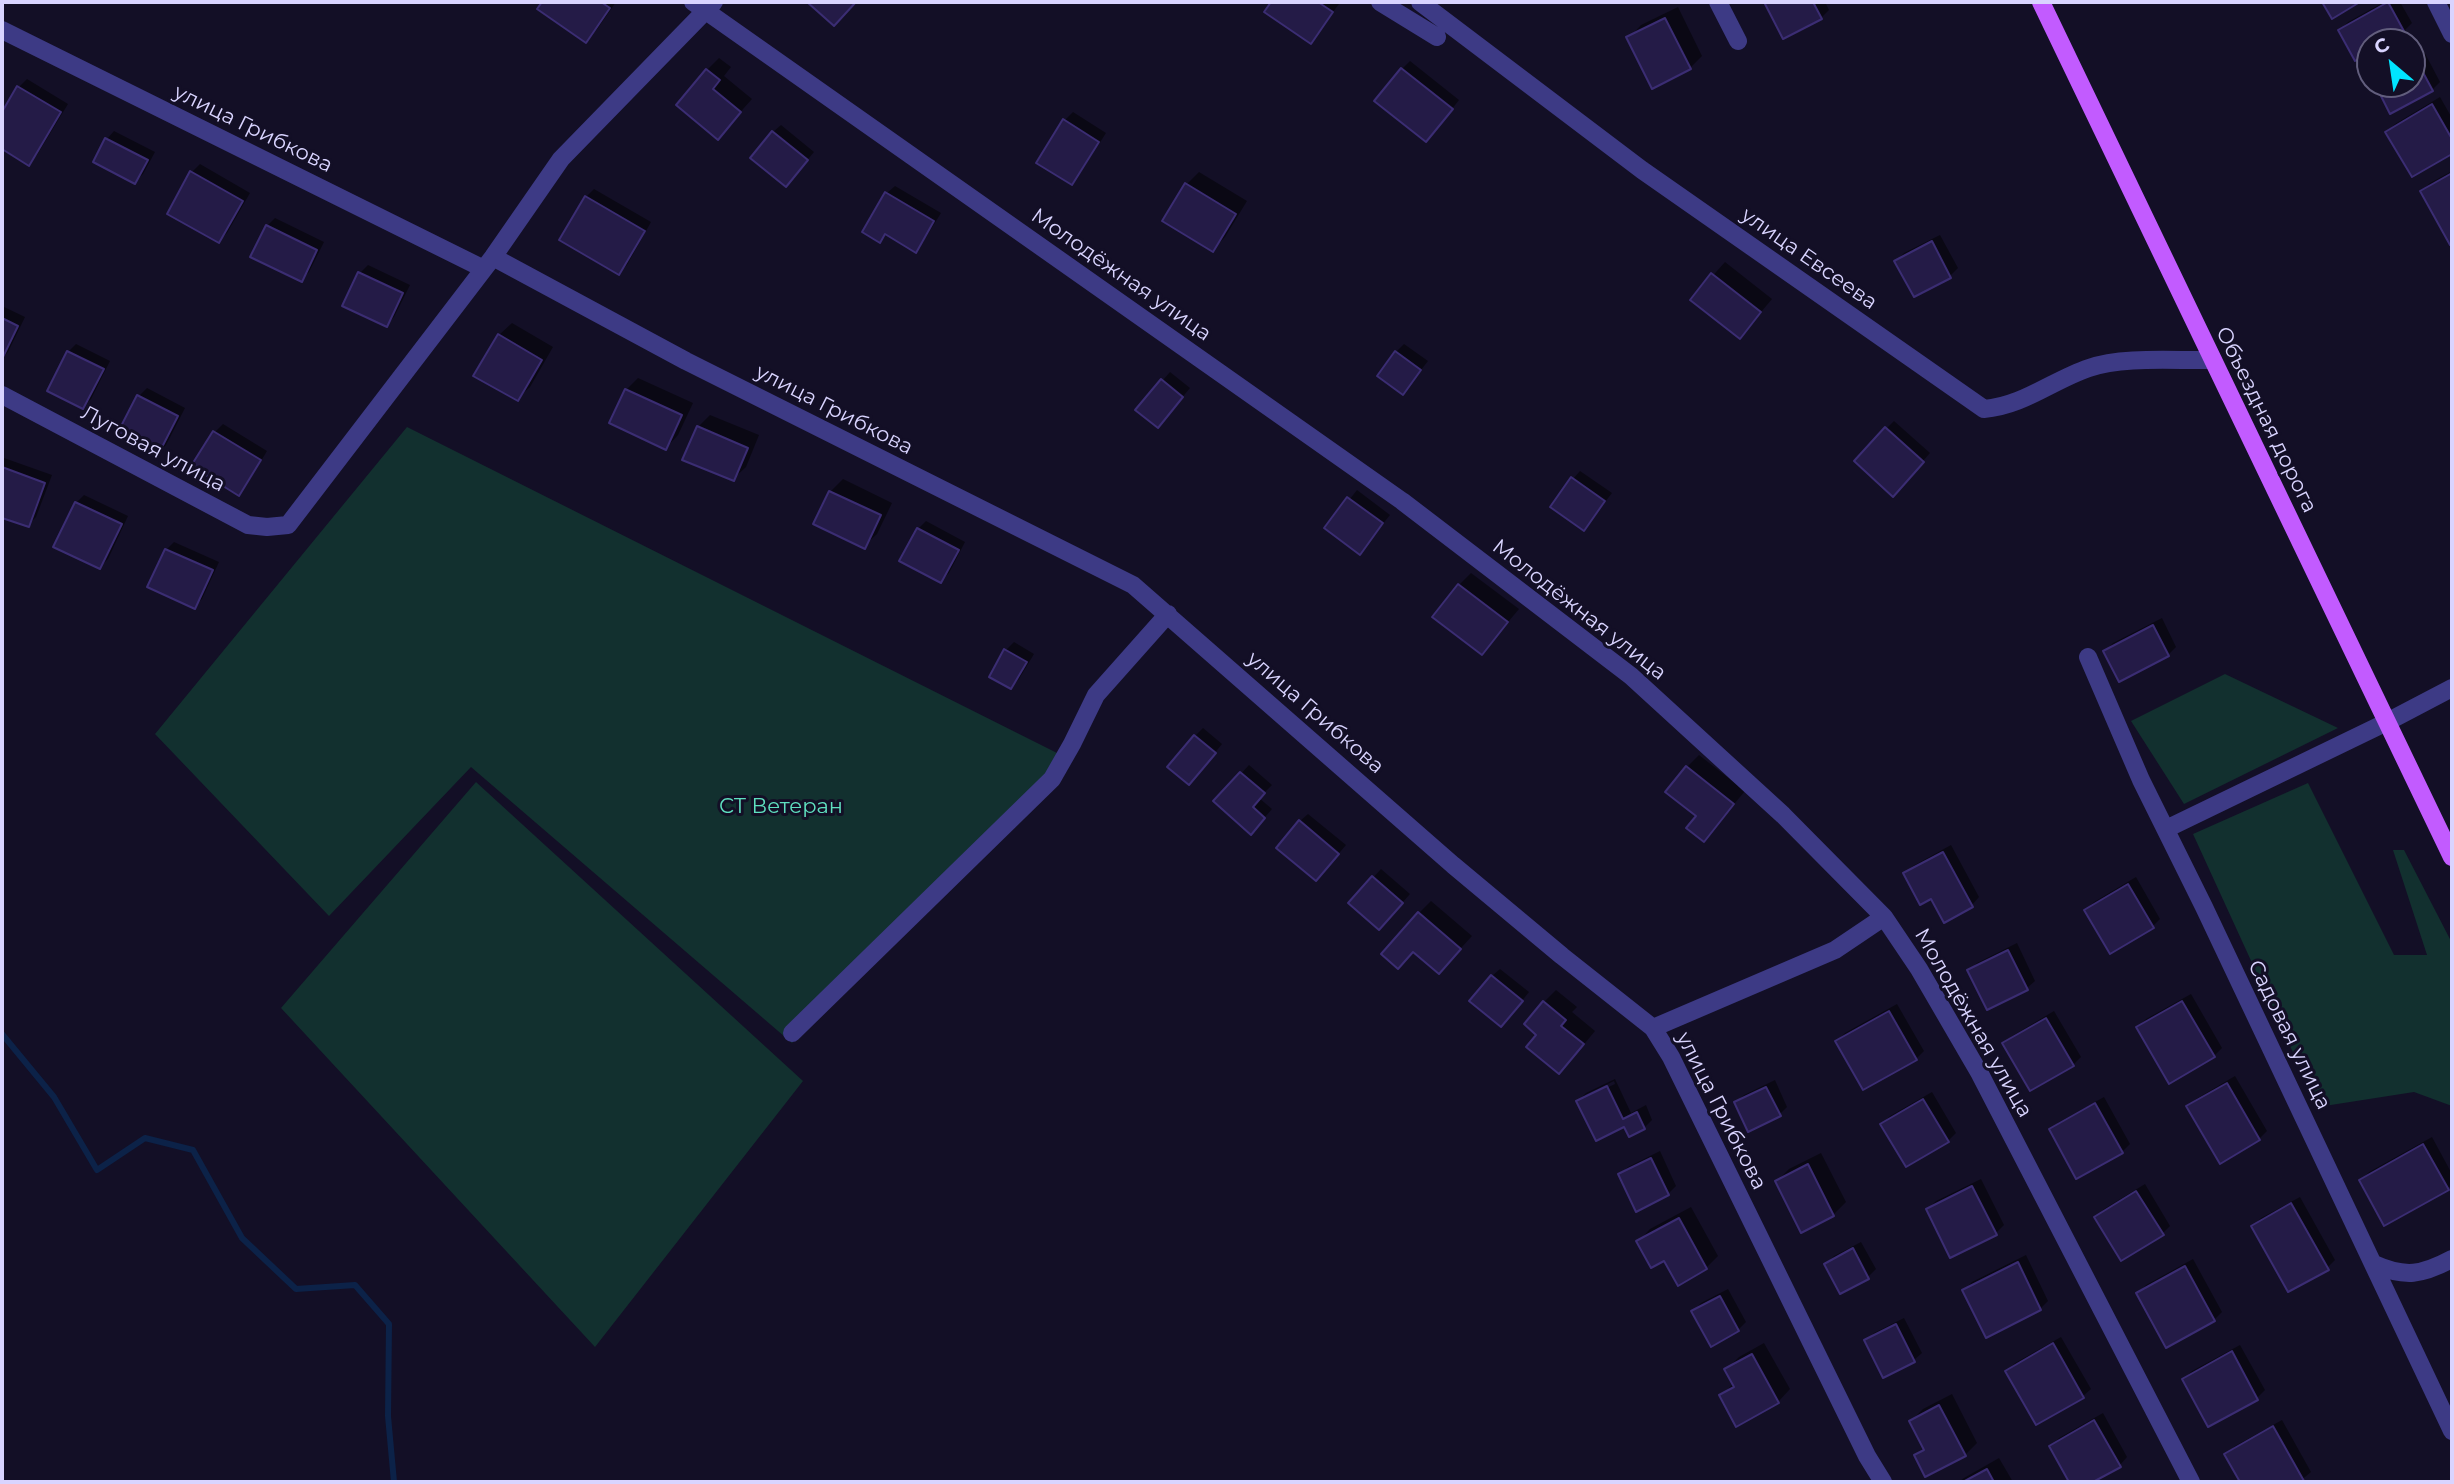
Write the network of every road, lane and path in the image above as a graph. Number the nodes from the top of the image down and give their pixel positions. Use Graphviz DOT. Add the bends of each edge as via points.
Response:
graph roads {
  1 [pos="1380,2"];
  2 [pos="1420,2"];
  3 [pos="1718,2"];
  4 [pos="2041,2"];
  5 [pos="2436,2"];
  6 [pos="704,5"];
  7 [pos="2,30"];
  8 [pos="2452,34"];
  9 [pos="1437,37"];
  10 [pos="1738,41"];
  11 [pos="488,263"];
  12 [pos="2213,360"];
  13 [pos="2,395"];
  14 [pos="1168,614"];
  15 [pos="2088,657"];
  16 [pos="2452,688"];
  17 [pos="2387,722"];
  18 [pos="2166,828"];
  19 [pos="2452,857"];
  20 [pos="1884,917"];
  21 [pos="1653,1028"];
  22 [pos="792,1033"];
  23 [pos="2452,1259"];
  24 [pos="2374,1264"];
  25 [pos="2452,1431"];
  26 [pos="1883,1482"];
  27 [pos="2191,1482"];
  1 -- 9 [label="street"];
  2 -- 12 [label="street, улица Евсеева" via="1642,170 1984,409 2004,408 2088,368 2111,362"];
  3 -- 10 [label="street"];
  4 -- 12 [label="main road, Объездная дорога"];
  5 -- 8 [label="street"];
  6 -- 11 [label="street" via="561,159"];
  6 -- 20 [label="street, Молодёжная улица" via="1402,501 1631,676 1783,815"];
  7 -- 11 [label="street, улица Грибкова"];
  11 -- 13 [label="street, Луговая улица" via="288,525 248,525"];
  11 -- 14 [label="street, улица Грибкова" via="1091,562 1133,585"];
  12 -- 17 [label="main road, Объездная дорога"];
  14 -- 21 [label="street, улица Грибкова" via="1453,864"];
  14 -- 22 [label="street" via="1096,695 1052,779"];
  15 -- 18 [label="street, Садовая улица"];
  16 -- 17 [label="street"];
  17 -- 18 [label="street"];
  17 -- 19 [label="main road, Объездная дорога"];
  18 -- 24 [label="street, Садовая улица"];
  20 -- 21 [label="street" via="1835,950"];
  20 -- 27 [label="street, Молодёжная улица" via="1980,1074"];
  21 -- 26 [label="street, улица Грибкова"];
  23 -- 24 [label="street" via="2413,1273 2394,1273"];
  24 -- 25 [label="street, Садовая улица"];
}
